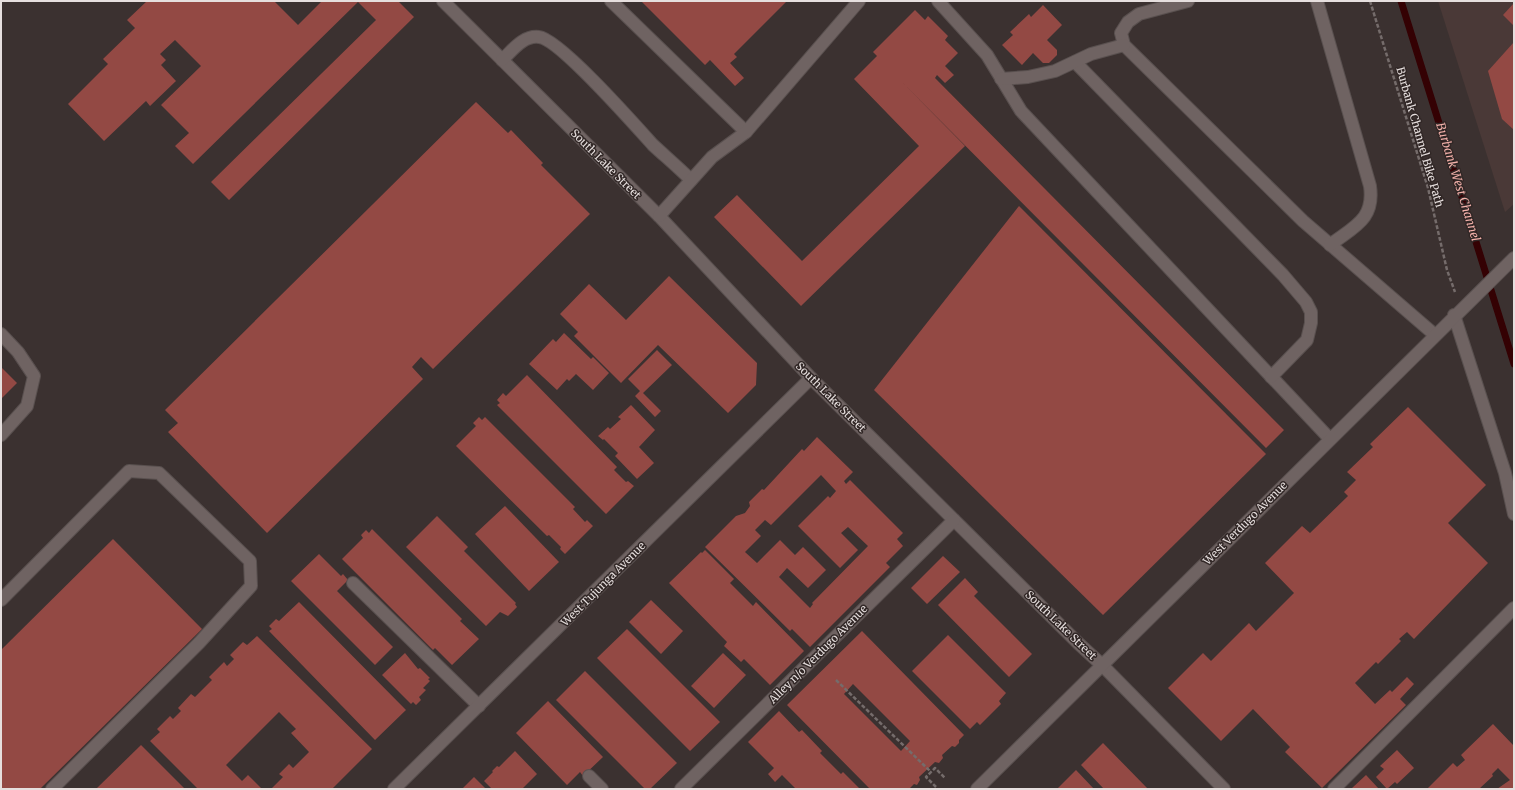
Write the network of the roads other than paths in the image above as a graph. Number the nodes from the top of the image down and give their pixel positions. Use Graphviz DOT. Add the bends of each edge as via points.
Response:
graph roads {
  1 [pos="443,1"];
  2 [pos="611,1"];
  3 [pos="859,1"];
  4 [pos="938,1"];
  5 [pos="1188,1"];
  6 [pos="1317,1"];
  7 [pos="1124,45"];
  8 [pos="502,60"];
  9 [pos="1075,62"];
  10 [pos="1002,79"];
  11 [pos="746,132"];
  12 [pos="691,180"];
  13 [pos="659,216"];
  14 [pos="1330,245"];
  15 [pos="1514,258"];
  16 [pos="1454,315"];
  17 [pos="1,334"];
  18 [pos="1435,335"];
  19 [pos="1271,377"];
  20 [pos="811,378"];
  21 [pos="1,435"];
  22 [pos="1330,439"];
  23 [pos="1514,514"];
  24 [pos="954,520"];
  25 [pos="353,583"];
  26 [pos="1,600"];
  27 [pos="1514,608"];
  28 [pos="1103,666"];
  29 [pos="479,706"];
  30 [pos="588,776"];
  31 [pos="52,789"];
  32 [pos="394,789"];
  33 [pos="602,789"];
  34 [pos="681,789"];
  35 [pos="977,789"];
  36 [pos="1224,789"];
  37 [pos="1334,789"];
  1 -- 8 [label="street, South Lake Street"];
  2 -- 11 [label="street"];
  3 -- 11 [label="street"];
  4 -- 10 [label="street" via="987,55"];
  5 -- 7 [label="street" via="1139,14 1128,22 1121,33"];
  6 -- 14 [label="street" via="1372,198 1364,218"];
  7 -- 9 [label="street" via="1091,54"];
  7 -- 14 [label="street"];
  8 -- 12 [label="street" via="525,39 538,36 547,39 570,57"];
  8 -- 13 [label="street, South Lake Street"];
  9 -- 10 [label="street" via="1055,72"];
  9 -- 19 [label="street" via="1283,275 1306,302 1311,312 1307,340"];
  10 -- 19 [label="street" via="1021,110"];
  11 -- 12 [label="street" via="712,157"];
  12 -- 13 [label="street"];
  13 -- 20 [label="street, South Lake Street"];
  14 -- 18 [label="street"];
  15 -- 16 [label="street, West Verdugo Avenue"];
  16 -- 18 [label="street, West Verdugo Avenue"];
  16 -- 23 [label="street" via="1505,473"];
  17 -- 21 [label="street" via="18,352 34,376 27,406"];
  18 -- 22 [label="street, West Verdugo Avenue"];
  19 -- 22 [label="street"];
  20 -- 24 [label="street, South Lake Street"];
  20 -- 29 [label="street, West Tujunga Avenue"];
  22 -- 28 [label="street, West Verdugo Avenue"];
  24 -- 28 [label="street, South Lake Street"];
  24 -- 34 [label="street, Alley n/o Verdugo Avenue"];
  25 -- 29 [label="street"];
  26 -- 31 [label="street" via="129,471 159,473 250,561 251,586 198,643"];
  27 -- 37 [label="street"];
  28 -- 35 [label="street, West Verdugo Avenue"];
  28 -- 36 [label="street, South Lake Street"];
  29 -- 32 [label="street, West Tujunga Avenue"];
  30 -- 33 [label="street"];
}
